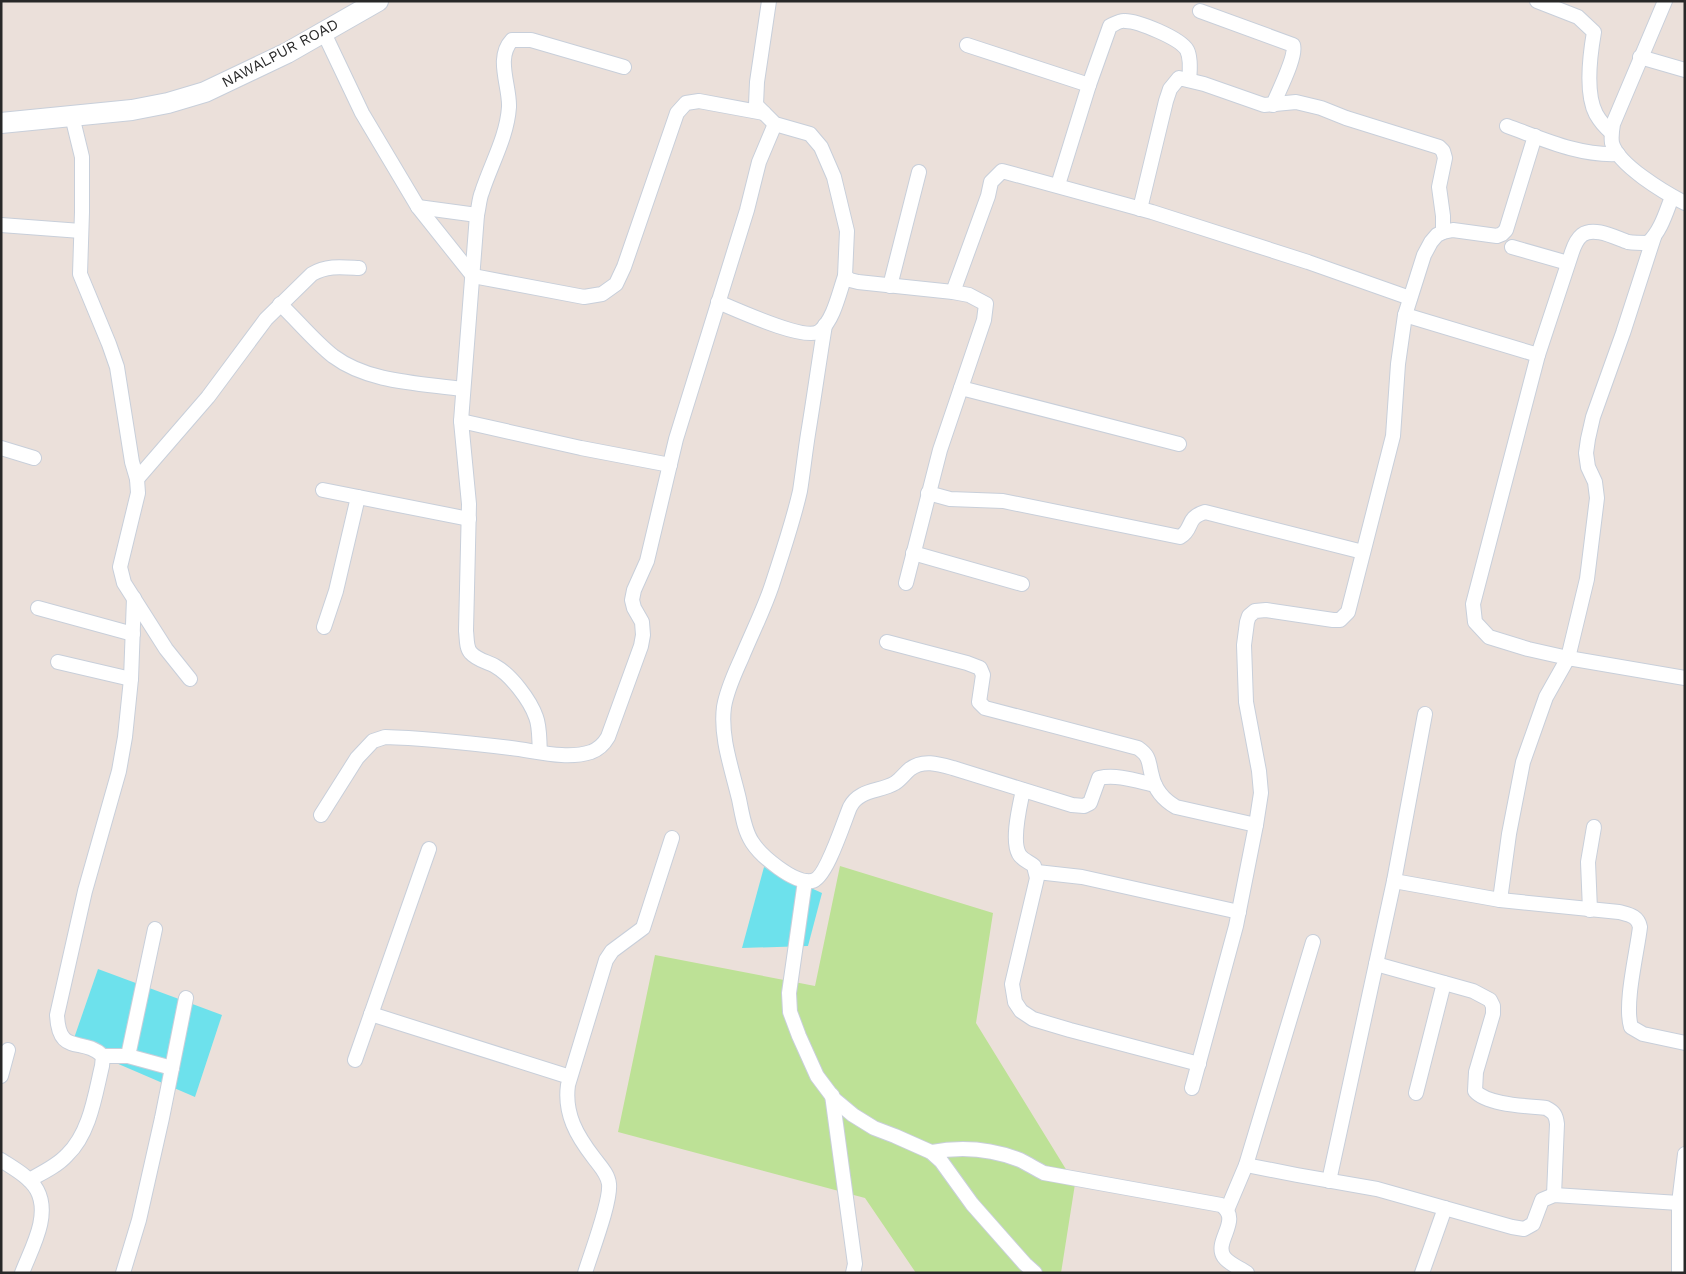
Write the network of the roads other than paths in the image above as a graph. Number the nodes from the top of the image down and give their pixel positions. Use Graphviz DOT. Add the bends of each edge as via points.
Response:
graph roads {
  1 [pos="378,1"];
  2 [pos="769,1"];
  3 [pos="1537,1"];
  4 [pos="1665,1"];
  5 [pos="1200,11"];
  6 [pos="323,32"];
  7 [pos="967,45"];
  8 [pos="1640,57"];
  9 [pos="624,67"];
  10 [pos="1685,70"];
  11 [pos="1189,80"];
  12 [pos="1089,85"];
  13 [pos="1273,105"];
  14 [pos="764,113"];
  15 [pos="72,116"];
  16 [pos="1,123"];
  17 [pos="775,124"];
  18 [pos="1507,126"];
  19 [pos="1611,132"];
  20 [pos="1535,136"];
  21 [pos="1618,154"];
  22 [pos="919,172"];
  23 [pos="1058,185"];
  24 [pos="1672,197"];
  25 [pos="1685,204"];
  26 [pos="418,207"];
  27 [pos="1140,210"];
  28 [pos="478,215"];
  29 [pos="1,225"];
  30 [pos="80,230"];
  31 [pos="1443,232"];
  32 [pos="1654,238"];
  33 [pos="1512,247"];
  34 [pos="1568,263"];
  35 [pos="359,268"];
  36 [pos="473,276"];
  37 [pos="846,276"];
  38 [pos="890,286"];
  39 [pos="953,292"];
  40 [pos="1410,298"];
  41 [pos="718,302"];
  42 [pos="280,304"];
  43 [pos="1405,316"];
  44 [pos="825,325"];
  45 [pos="1538,354"];
  46 [pos="960,388"];
  47 [pos="463,389"];
  48 [pos="461,421"];
  49 [pos="1179,444"];
  50 [pos="1,448"];
  51 [pos="34,458"];
  52 [pos="670,466"];
  53 [pos="137,479"];
  54 [pos="322,490"];
  55 [pos="928,494"];
  56 [pos="358,497"];
  57 [pos="469,519"];
  58 [pos="1363,552"];
  59 [pos="913,553"];
  60 [pos="906,584"];
  61 [pos="1022,584"];
  62 [pos="134,598"];
  63 [pos="38,608"];
  64 [pos="324,627"];
  65 [pos="133,634"];
  66 [pos="887,642"];
  67 [pos="1568,658"];
  68 [pos="58,662"];
  69 [pos="1685,678"];
  70 [pos="131,679"];
  71 [pos="190,679"];
  72 [pos="1425,714"];
  73 [pos="540,752"];
  74 [pos="1155,785"];
  75 [pos="1023,790"];
  76 [pos="321,816"];
  77 [pos="1256,825"];
  78 [pos="1594,827"];
  79 [pos="672,838"];
  80 [pos="429,849"];
  81 [pos="1036,872"];
  82 [pos="805,881"];
  83 [pos="1394,881"];
  84 [pos="1500,900"];
  85 [pos="1590,910"];
  86 [pos="1239,912"];
  87 [pos="155,929"];
  88 [pos="1313,942"];
  89 [pos="1376,964"];
  90 [pos="1444,983"];
  91 [pos="186,998"];
  92 [pos="371,1014"];
  93 [pos="1685,1043"];
  94 [pos="8,1050"];
  95 [pos="103,1056"];
  96 [pos="128,1056"];
  97 [pos="355,1060"];
  98 [pos="1199,1064"];
  99 [pos="172,1068"];
  100 [pos="1,1076"];
  101 [pos="570,1077"];
  102 [pos="1192,1088"];
  103 [pos="1416,1093"];
  104 [pos="832,1096"];
  105 [pos="931,1152"];
  106 [pos="1685,1154"];
  107 [pos="1,1160"];
  108 [pos="1246,1165"];
  109 [pos="29,1180"];
  110 [pos="1329,1181"];
  111 [pos="1554,1195"];
  112 [pos="1679,1203"];
  113 [pos="1445,1208"];
  114 [pos="1227,1210"];
  115 [pos="1682,1218"];
  116 [pos="22,1273"];
  117 [pos="123,1273"];
  118 [pos="585,1273"];
  119 [pos="854,1273"];
  120 [pos="1035,1273"];
  121 [pos="1247,1273"];
  122 [pos="1422,1273"];
  123 [pos="1679,1273"];
  1 -- 6 [label="street, NAWALPUR ROAD"];
  2 -- 14 [label="street" via="757,82 756,105"];
  3 -- 19 [label="street" via="1578,17 1594,32 1590,65 1591,100 1595,113"];
  4 -- 8 [label="street"];
  5 -- 13 [label="street" via="1293,45 1292,62"];
  6 -- 15 [label="street, NAWALPUR ROAD" via="205,92 132,110"];
  6 -- 26 [label="street" via="362,113"];
  7 -- 12 [label="street"];
  8 -- 10 [label="street"];
  8 -- 19 [label="street"];
  9 -- 28 [label="street" via="531,40 512,40 508,44 504,65 509,106 506,125 481,194"];
  11 -- 12 [label="street" via="1187,50 1181,42 1122,20 1110,26"];
  11 -- 13 [label="street" via="1251,102"];
  11 -- 27 [label="street" via="1179,78 1170,89"];
  12 -- 23 [label="street"];
  13 -- 31 [label="street" via="1296,102 1321,108 1438,147 1445,158 1439,187"];
  14 -- 17 [label="street"];
  14 -- 36 [label="street" via="699,101 686,103 677,112 624,267 616,284 602,294 584,297"];
  15 -- 16 [label="street, NAWALPUR ROAD"];
  15 -- 30 [label="street" via="82,157"];
  17 -- 37 [label="street" via="810,134 826,157 847,231"];
  17 -- 41 [label="street" via="759,162 748,210"];
  18 -- 20 [label="street"];
  19 -- 21 [label="street" via="1612,144"];
  20 -- 21 [label="street" via="1572,150"];
  20 -- 31 [label="street" via="1506,230 1497,236 1452,230"];
  21 -- 24 [label="street"];
  22 -- 38 [label="street"];
  23 -- 27 [label="street"];
  23 -- 39 [label="street" via="1002,171 996,176 991,182"];
  24 -- 25 [label="street"];
  24 -- 32 [label="street"];
  26 -- 28 [label="street"];
  26 -- 36 [label="street"];
  27 -- 40 [label="street" via="1308,262"];
  28 -- 36 [label="street"];
  29 -- 30 [label="street"];
  30 -- 53 [label="street" via="80,274 117,367"];
  31 -- 40 [label="street" via="1431,242"];
  32 -- 34 [label="street" via="1640,244 1589,232 1577,241"];
  32 -- 67 [label="street" via="1588,439 1588,467 1595,482 1597,498 1587,579"];
  33 -- 34 [label="street"];
  34 -- 45 [label="street"];
  35 -- 42 [label="street" via="334,266 320,269"];
  36 -- 47 [label="street"];
  37 -- 38 [label="street" via="858,282"];
  37 -- 44 [label="street"];
  38 -- 39 [label="street"];
  39 -- 46 [label="street" via="969,295 986,304 984,320"];
  40 -- 43 [label="street"];
  41 -- 44 [label="street" via="800,333 813,334"];
  41 -- 52 [label="street"];
  42 -- 47 [label="street" via="332,355 358,370 401,381"];
  42 -- 53 [label="street" via="208,397"];
  43 -- 45 [label="street"];
  43 -- 58 [label="street" via="1393,436"];
  44 -- 82 [label="street" via="800,491 771,586 727,690 723,727 751,841 782,870"];
  45 -- 67 [label="street" via="1473,604 1475,622 1489,637"];
  46 -- 49 [label="street"];
  46 -- 55 [label="street"];
  47 -- 48 [label="street"];
  48 -- 52 [label="street"];
  48 -- 57 [label="street"];
  50 -- 51 [label="street"];
  52 -- 73 [label="street" via="647,561 632,600 642,622 641,646 608,737 601,747 592,752"];
  53 -- 62 [label="street" via="138,493 120,566 124,583"];
  54 -- 56 [label="street"];
  55 -- 58 [label="street" via="950,499 1003,501 1180,537 1186,533 1192,519 1205,512"];
  55 -- 59 [label="street"];
  56 -- 57 [label="street"];
  56 -- 64 [label="street" via="336,591"];
  57 -- 73 [label="street" via="467,643 476,657 497,667 508,677 530,705 537,718"];
  58 -- 77 [label="street" via="1348,612 1340,620 1266,610 1255,611 1249,616 1244,645 1246,702 1261,793"];
  59 -- 60 [label="street"];
  59 -- 61 [label="street"];
  62 -- 65 [label="street"];
  62 -- 71 [label="street" via="166,649"];
  63 -- 65 [label="street"];
  65 -- 70 [label="street"];
  66 -- 74 [label="street" via="980,668 983,675 979,702 985,708 1138,748 1149,759"];
  67 -- 69 [label="street"];
  67 -- 84 [label="street" via="1546,698 1523,762"];
  68 -- 70 [label="street"];
  70 -- 95 [label="street" via="119,771 85,891 57,1015 62,1038 71,1044 96,1050"];
  72 -- 83 [label="street"];
  73 -- 76 [label="street" via="385,737 373,741 357,758"];
  74 -- 75 [label="street" via="1116,777 1099,778 1090,803 1084,806"];
  74 -- 77 [label="street" via="1160,794 1176,807"];
  75 -- 81 [label="street" via="1017,849"];
  75 -- 82 [label="street" via="953,768 921,763 911,768 898,782 856,798 824,870 818,879"];
  77 -- 86 [label="street"];
  78 -- 85 [label="street" via="1588,862"];
  79 -- 101 [label="street" via="643,928 612,951 606,960"];
  80 -- 92 [label="street"];
  81 -- 86 [label="street" via="1082,878"];
  81 -- 98 [label="street" via="1012,984 1015,1002 1021,1011 1033,1019"];
  82 -- 104 [label="street" via="789,993 790,1012 817,1076"];
  83 -- 84 [label="street"];
  83 -- 89 [label="street"];
  84 -- 85 [label="street"];
  85 -- 93 [label="street" via="1619,912 1639,921 1628,1017 1631,1027 1643,1034"];
  86 -- 98 [label="street"];
  87 -- 96 [label="street"];
  88 -- 108 [label="street"];
  89 -- 90 [label="street"];
  89 -- 110 [label="street"];
  90 -- 103 [label="street"];
  90 -- 111 [label="street" via="1483,996 1493,1006 1476,1072 1475,1091 1479,1096 1546,1108 1556,1116"];
  91 -- 99 [label="street"];
  92 -- 97 [label="street"];
  92 -- 101 [label="street"];
  94 -- 100 [label="street"];
  95 -- 96 [label="street"];
  95 -- 109 [label="street" via="86,1125 78,1142 53,1167"];
  96 -- 99 [label="street"];
  98 -- 102 [label="street"];
  99 -- 117 [label="street" via="139,1220"];
  101 -- 118 [label="street" via="566,1096 571,1120 578,1137 604,1170 609,1186"];
  104 -- 105 [label="street" via="852,1116"];
  104 -- 119 [label="street"];
  105 -- 114 [label="street" via="960,1147 987,1150 1020,1160 1044,1173 1221,1205"];
  105 -- 120 [label="street"];
  106 -- 112 [label="street"];
  107 -- 109 [label="street"];
  108 -- 110 [label="street"];
  108 -- 114 [label="street"];
  109 -- 116 [label="street" via="37,1190 42,1215"];
  110 -- 113 [label="street" via="1377,1189"];
  111 -- 112 [label="street"];
  111 -- 113 [label="street" via="1542,1200 1533,1224 1524,1229"];
  112 -- 115 [label="street"];
  113 -- 122 [label="street"];
  114 -- 121 [label="street" via="1230,1216 1222,1253 1225,1259"];
  115 -- 123 [label="street"];
}
